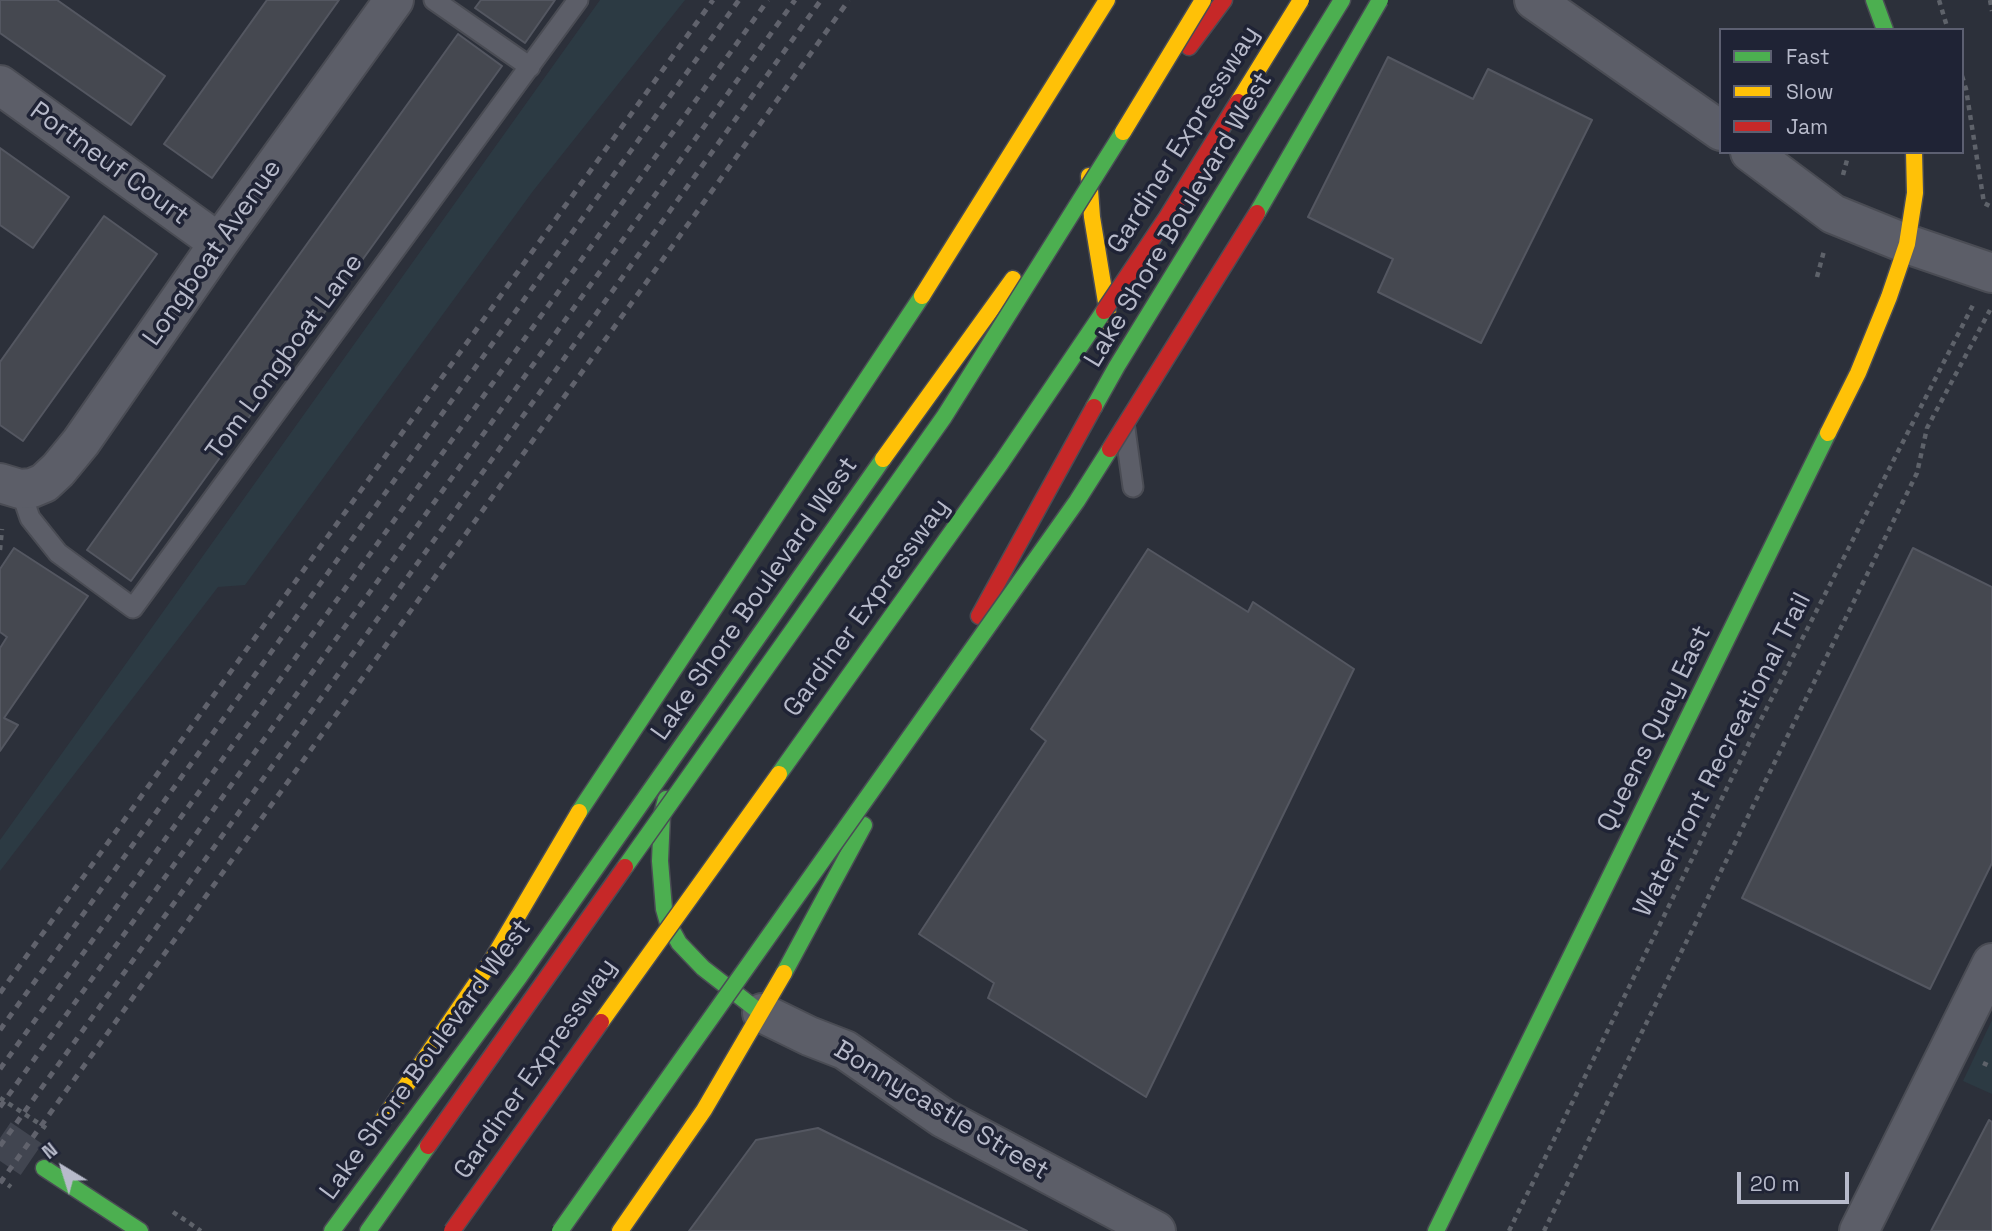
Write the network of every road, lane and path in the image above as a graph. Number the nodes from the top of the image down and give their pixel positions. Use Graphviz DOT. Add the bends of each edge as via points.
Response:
graph roads {
  1 [pos="394,0"];
  2 [pos="433,0"];
  3 [pos="578,0"];
  4 [pos="1107,0"];
  5 [pos="1203,0"];
  6 [pos="1224,0"];
  7 [pos="1301,0"];
  8 [pos="1342,0"];
  9 [pos="1380,0"];
  10 [pos="1534,0"];
  11 [pos="1874,0"];
  12 [pos="1939,0"];
  13 [pos="1990,0"];
  14 [pos="1992,11"];
  15 [pos="1884,28"];
  16 [pos="1947,28"];
  17 [pos="530,67"];
  18 [pos="1964,82"];
  19 [pos="0,85"];
  20 [pos="1719,130"];
  21 [pos="1753,154"];
  22 [pos="1914,154"];
  23 [pos="1089,176"];
  24 [pos="1992,207"];
  25 [pos="219,243"];
  26 [pos="1907,244"];
  27 [pos="1984,286"];
  28 [pos="1992,306"];
  29 [pos="1117,366"];
  30 [pos="10,486"];
  31 [pos="1133,487"];
  32 [pos="677,752"];
  33 [pos="1992,963"];
  34 [pos="762,1013"];
  35 [pos="374,1133"];
  36 [pos="44,1168"];
  37 [pos="140,1231"];
  38 [pos="332,1231"];
  39 [pos="368,1231"];
  40 [pos="452,1231"];
  41 [pos="560,1231"];
  42 [pos="620,1231"];
  43 [pos="1156,1231"];
  44 [pos="1436,1231"];
  45 [pos="1509,1231"];
  46 [pos="1544,1231"];
  47 [pos="1859,1231"];
  1 -- 25 [label="street, Longboat Avenue"];
  2 -- 17 [label="lane"];
  3 -- 17 [label="lane, Tom Longboat Lane"];
  4 -- 35 [label="main road" via="956,245 564,835 490,963"];
  5 -- 39 [label="main road, Gardiner Expressway, bridge" via="944,417"];
  6 -- 23 [label="main road, Lake Shore Boulevard West"];
  7 -- 40 [label="main road, Gardiner Expressway, bridge" via="1167,217 1001,463"];
  8 -- 29 [label="main road, Lake Shore Boulevard West"];
  9 -- 41 [label="main road, bridge" via="1243,237 1077,501"];
  10 -- 20 [label="street"];
  11 -- 15 [label="main road"];
  12 -- 16 [label="path"];
  13 -- 14 [label="path"];
  17 -- 30 [label="lane, Tom Longboat Lane" via="133,608 58,553"];
  18 -- 24 [label="path" via="1984,202"];
  19 -- 25 [label="street, Portneuf Court"];
  21 -- 26 [label="street" via="1833,215"];
  22 -- 26 [label="main road, Queens Quay East" via="1915,193"];
  23 -- 29 [label="main road"];
  23 -- 32 [label="main road, Lake Shore Boulevard West" via="930,391"];
  25 -- 30 [label="street, Longboat Avenue" via="58,470 32,488"];
  26 -- 27 [label="street"];
  26 -- 44 [label="main road, Queens Quay East" via="1858,373"];
  27 -- 45 [label="path, Waterfront Recreational Trail" via="1754,733"];
  28 -- 46 [label="path" via="1927,428 1917,473"];
  29 -- 31 [label="lane"];
  29 -- 34 [label="main road, Lake Shore Boulevard West"];
  32 -- 34 [label="main road" via="662,815 664,909 679,943 703,968"];
  32 -- 38 [label="main road, Lake Shore Boulevard West" via="520,976"];
  33 -- 47 [label="street"];
  34 -- 42 [label="main road, Lake Shore Boulevard West" via="704,1110"];
  34 -- 43 [label="street, Bonnycastle Street" via="845,1050 943,1118"];
  36 -- 37 [label="main road"];
}
